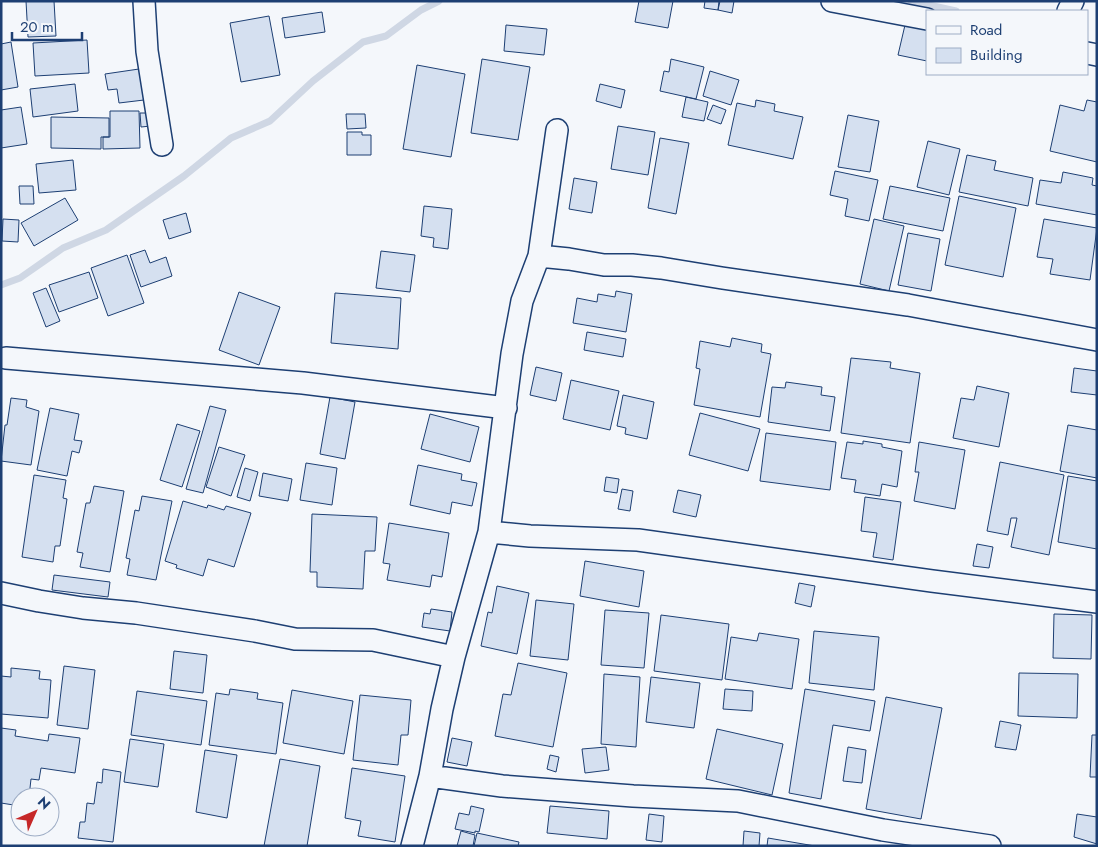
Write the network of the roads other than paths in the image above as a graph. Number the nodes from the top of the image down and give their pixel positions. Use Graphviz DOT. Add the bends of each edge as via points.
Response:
graph roads {
  1 [pos="144,1"];
  2 [pos="832,1"];
  3 [pos="926,20"];
  4 [pos="558,130"];
  5 [pos="162,145"];
  6 [pos="539,256"];
  7 [pos="1097,340"];
  8 [pos="6,358"];
  9 [pos="506,408"];
  10 [pos="489,532"];
  11 [pos="1,593"];
  12 [pos="1097,602"];
  13 [pos="454,657"];
  14 [pos="430,776"];
  15 [pos="412,846"];
  16 [pos="990,846"];
  1 -- 5 [label="street" via="147,51"];
  2 -- 3 [label="street"];
  4 -- 6 [label="street"];
  6 -- 7 [label="street" via="604,265 661,268 908,304"];
  6 -- 9 [label="street" via="522,301"];
  8 -- 9 [label="street" via="302,383"];
  9 -- 10 [label="street"];
  10 -- 12 [label="street" via="638,540"];
  10 -- 13 [label="street"];
  11 -- 13 [label="street" via="295,639 373,640"];
  13 -- 14 [label="street"];
  14 -- 15 [label="street"];
  14 -- 16 [label="street" via="502,786 738,800 883,830"];
}
